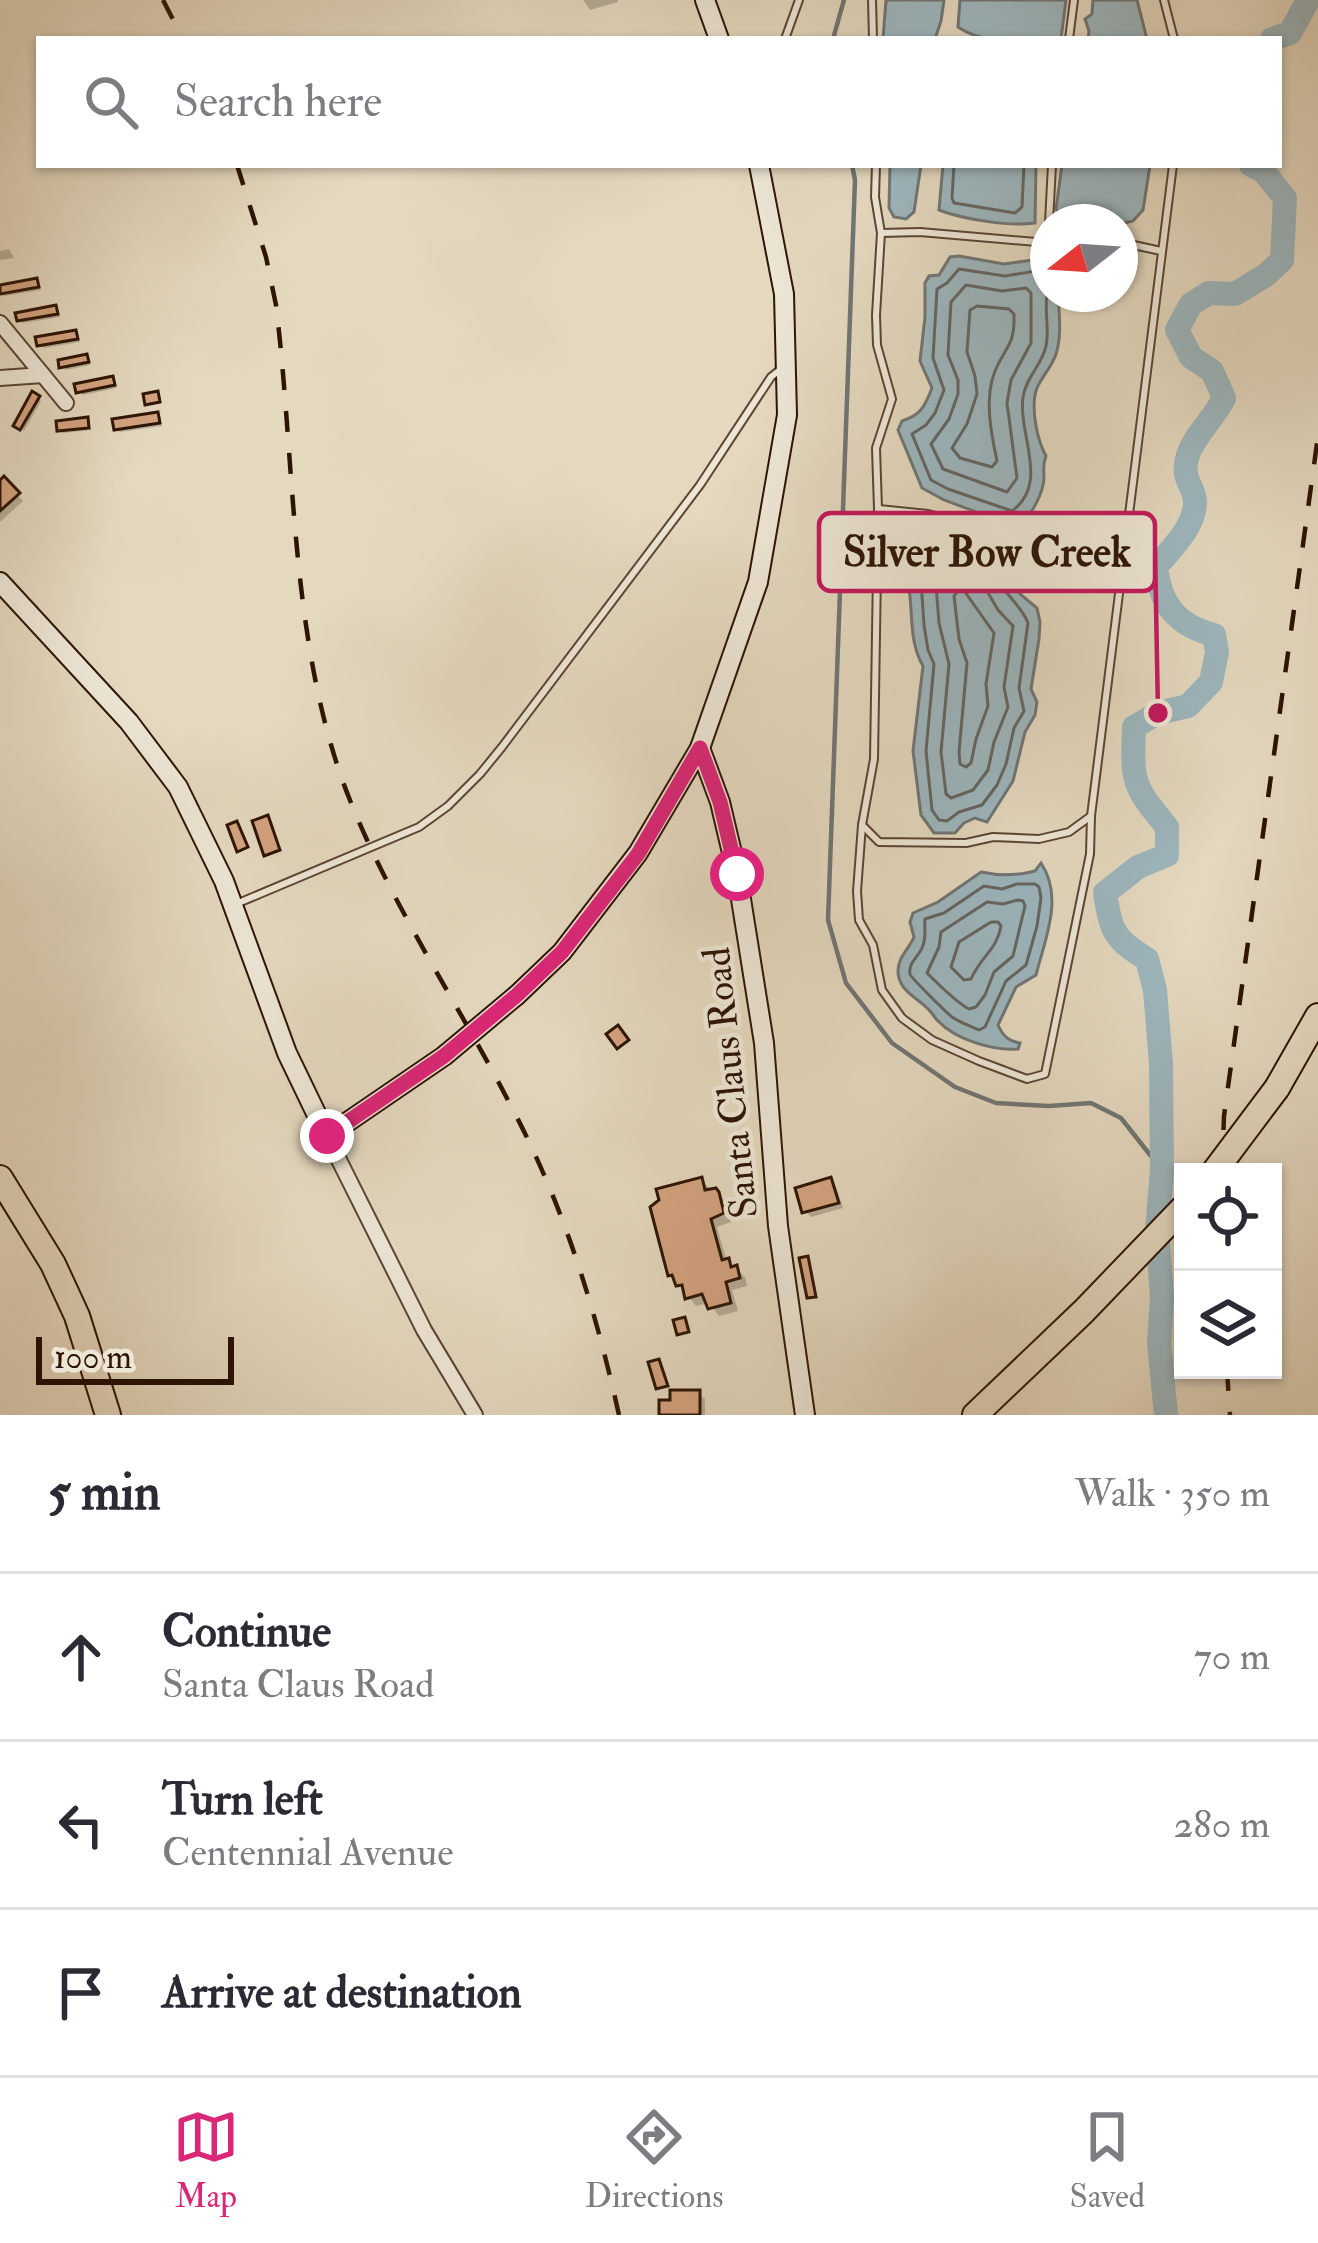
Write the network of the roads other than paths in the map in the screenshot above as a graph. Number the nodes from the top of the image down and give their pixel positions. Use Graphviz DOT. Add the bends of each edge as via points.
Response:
graph roads {
  1 [pos="705,0"];
  2 [pos="799,0"];
  3 [pos="872,0"];
  4 [pos="1074,0"];
  5 [pos="1164,0"];
  6 [pos="718,36"];
  7 [pos="786,36"];
  8 [pos="873,36"];
  9 [pos="1069,36"];
  10 [pos="1173,36"];
  11 [pos="760,168"];
  12 [pos="875,168"];
  13 [pos="1052,168"];
  14 [pos="1173,168"];
  15 [pos="1050,204"];
  16 [pos="881,233"];
  17 [pos="1030,241"];
  18 [pos="1138,246"];
  19 [pos="1161,251"];
  20 [pos="0,323"];
  21 [pos="786,364"];
  22 [pos="43,375"];
  23 [pos="0,378"];
  24 [pos="66,403"];
  25 [pos="878,509"];
  26 [pos="1122,557"];
  27 [pos="0,582"];
  28 [pos="700,748"];
  29 [pos="1091,816"];
  30 [pos="862,825"];
  31 [pos="233,906"];
  32 [pos="1318,1016"];
  33 [pos="327,1136"];
  34 [pos="1221,1163"];
  35 [pos="0,1178"];
  36 [pos="1174,1217"];
  37 [pos="108,1415"];
  38 [pos="475,1415"];
  39 [pos="805,1415"];
  40 [pos="975,1415"];
  1 -- 6 [label="street"];
  2 -- 7 [label="lane"];
  3 -- 8 [label="lane"];
  4 -- 9 [label="lane"];
  5 -- 10 [label="lane"];
  11 -- 21 [label="street" via="784,293"];
  12 -- 16 [label="lane"];
  13 -- 15 [label="lane"];
  14 -- 19 [label="lane"];
  16 -- 17 [label="lane"];
  16 -- 25 [label="lane" via="877,345 892,399 876,448"];
  18 -- 19 [label="lane"];
  19 -- 26 [label="lane"];
  20 -- 22 [label="street"];
  21 -- 28 [label="street" via="788,415 758,582"];
  21 -- 31 [label="lane" via="481,774 419,827"];
  22 -- 23 [label="street"];
  22 -- 24 [label="street"];
  25 -- 26 [label="lane" via="928,514 1045,548"];
  25 -- 30 [label="lane" via="874,759"];
  26 -- 29 [label="lane"];
  27 -- 31 [label="street" via="178,787"];
  28 -- 33 [label="street, bridge" via="638,854 562,952 444,1056"];
  28 -- 39 [label="street, Santa Claus Road" via="737,874 754,980"];
  29 -- 30 [label="lane" via="1039,839 966,843 879,842"];
  29 -- 30 [label="lane" via="1045,1074 1027,1079 932,1040 882,990 859,920"];
  31 -- 33 [label="street"];
  32 -- 34 [label="highway, bridge"];
  33 -- 38 [label="street"];
  35 -- 37 [label="highway" via="77,1316"];
  36 -- 40 [label="highway"];
}
